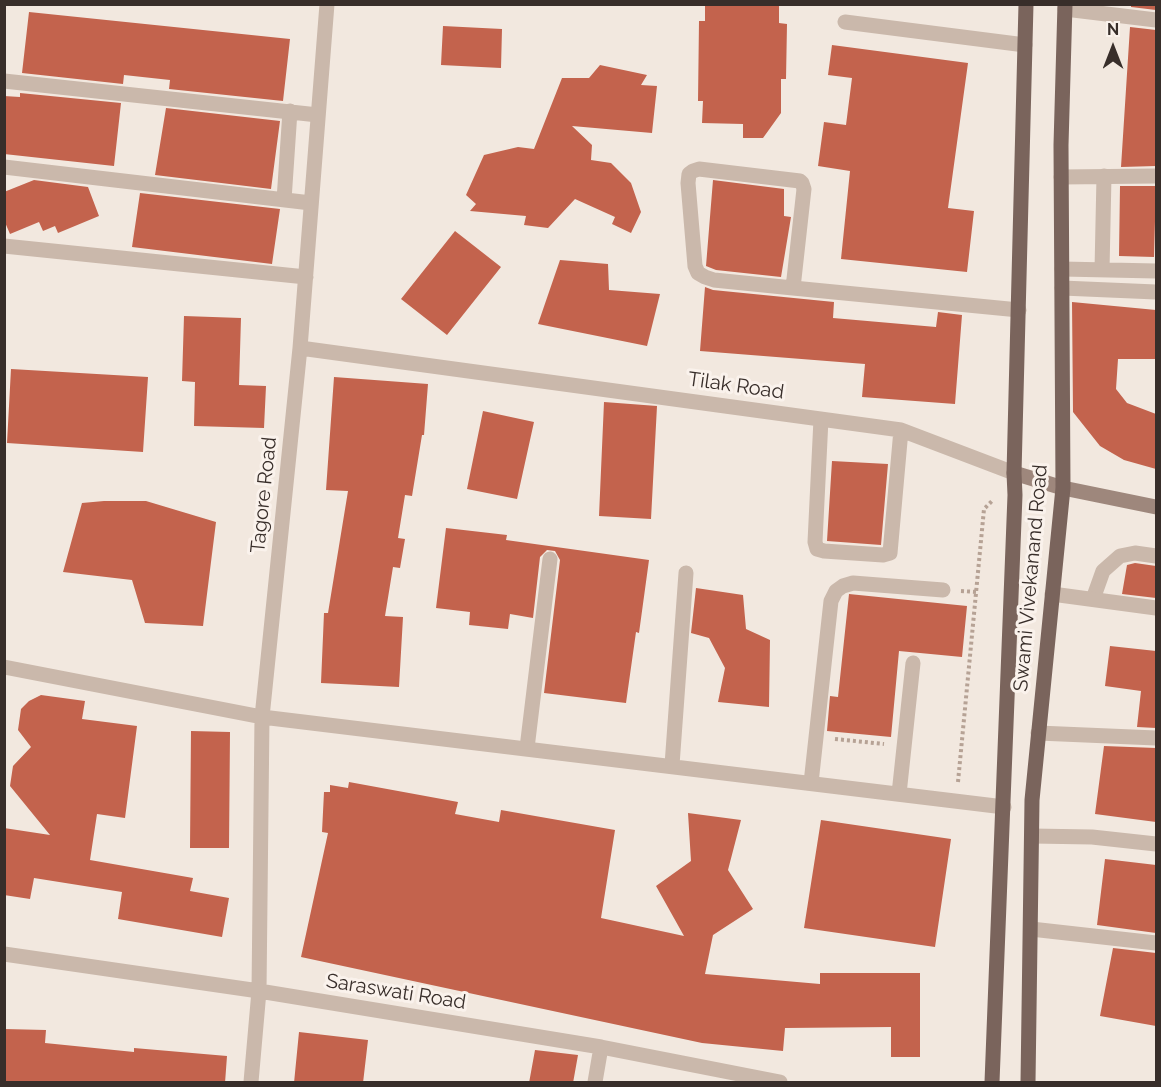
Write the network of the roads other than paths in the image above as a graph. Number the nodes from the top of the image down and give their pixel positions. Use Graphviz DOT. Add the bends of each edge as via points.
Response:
graph roads {
  1 [pos="327,4"];
  2 [pos="1026,4"];
  3 [pos="1065,7"];
  4 [pos="1156,20"];
  5 [pos="845,22"];
  6 [pos="1025,45"];
  7 [pos="4,81"];
  8 [pos="290,111"];
  9 [pos="318,115"];
  10 [pos="4,167"];
  11 [pos="1104,176"];
  12 [pos="1156,176"];
  13 [pos="1061,177"];
  14 [pos="284,200"];
  15 [pos="311,203"];
  16 [pos="4,246"];
  17 [pos="1062,269"];
  18 [pos="1102,270"];
  19 [pos="1156,271"];
  20 [pos="306,278"];
  21 [pos="793,288"];
  22 [pos="1062,288"];
  23 [pos="1156,292"];
  24 [pos="1019,310"];
  25 [pos="300,348"];
  26 [pos="820,419"];
  27 [pos="901,430"];
  28 [pos="1014,473"];
  29 [pos="1063,488"];
  30 [pos="1156,507"];
  31 [pos="1156,556"];
  32 [pos="550,559"];
  33 [pos="686,573"];
  34 [pos="943,590"];
  35 [pos="1052,594"];
  36 [pos="1093,599"];
  37 [pos="1156,608"];
  38 [pos="913,663"];
  39 [pos="4,667"];
  40 [pos="262,717"];
  41 [pos="1038,733"];
  42 [pos="1156,738"];
  43 [pos="527,748"];
  44 [pos="672,765"];
  45 [pos="811,783"];
  46 [pos="899,794"];
  47 [pos="1004,807"];
  48 [pos="1032,836"];
  49 [pos="1156,844"];
  50 [pos="1031,929"];
  51 [pos="1156,943"];
  52 [pos="4,954"];
  53 [pos="259,991"];
  54 [pos="601,1047"];
  55 [pos="251,1083"];
  56 [pos="595,1083"];
  57 [pos="780,1083"];
  58 [pos="992,1083"];
  59 [pos="1028,1083"];
  1 -- 9 [label="street, Tagore Road"];
  2 -- 6 [label="main road, Swami Vivekanand Road"];
  3 -- 4 [label="street"];
  3 -- 13 [label="main road, Swami Vivekanand Road"];
  5 -- 6 [label="street"];
  6 -- 24 [label="main road, Swami Vivekanand Road"];
  7 -- 8 [label="street"];
  8 -- 9 [label="street"];
  8 -- 14 [label="street"];
  9 -- 15 [label="street, Tagore Road"];
  10 -- 14 [label="street"];
  11 -- 12 [label="street"];
  11 -- 13 [label="street"];
  11 -- 18 [label="street"];
  13 -- 17 [label="main road, Swami Vivekanand Road"];
  14 -- 15 [label="street"];
  15 -- 20 [label="street, Tagore Road"];
  16 -- 20 [label="street"];
  17 -- 18 [label="street"];
  17 -- 22 [label="main road, Swami Vivekanand Road"];
  18 -- 19 [label="street"];
  20 -- 25 [label="street, Tagore Road"];
  21 -- 21 [label="street" via="802,183 699,169 689,174 694,267 698,273 714,280"];
  21 -- 24 [label="street"];
  22 -- 23 [label="street"];
  22 -- 29 [label="main road, Swami Vivekanand Road"];
  24 -- 28 [label="main road, Swami Vivekanand Road"];
  25 -- 26 [label="street, Tilak Road"];
  25 -- 40 [label="street, Tagore Road"];
  26 -- 27 [label="street, Tilak Road"];
  26 -- 27 [label="street" via="815,542 817,549 824,551 890,553"];
  27 -- 28 [label="street, Tilak Road"];
  28 -- 29 [label="street, Tilak Road"];
  28 -- 47 [label="main road, Swami Vivekanand Road"];
  29 -- 30 [label="street, Tilak Road"];
  29 -- 35 [label="main road, Swami Vivekanand Road"];
  31 -- 36 [label="street" via="1120,556 1103,571"];
  32 -- 43 [label="street"];
  33 -- 44 [label="street"];
  34 -- 45 [label="street" via="853,583 836,591 831,601"];
  35 -- 36 [label="street"];
  35 -- 41 [label="main road, Swami Vivekanand Road"];
  36 -- 37 [label="street"];
  38 -- 46 [label="street"];
  39 -- 40 [label="street"];
  40 -- 43 [label="street"];
  40 -- 53 [label="street, Tagore Road"];
  41 -- 42 [label="street"];
  41 -- 48 [label="main road, Swami Vivekanand Road"];
  43 -- 44 [label="street"];
  44 -- 45 [label="street"];
  45 -- 46 [label="street"];
  46 -- 47 [label="street"];
  47 -- 58 [label="main road, Swami Vivekanand Road"];
  48 -- 49 [label="street"];
  48 -- 50 [label="main road, Swami Vivekanand Road"];
  50 -- 51 [label="street"];
  50 -- 59 [label="main road, Swami Vivekanand Road"];
  52 -- 53 [label="street, Saraswati Road"];
  53 -- 54 [label="street, Saraswati Road"];
  53 -- 55 [label="street, Tagore Road"];
  54 -- 56 [label="street"];
  54 -- 57 [label="street, Saraswati Road"];
}
